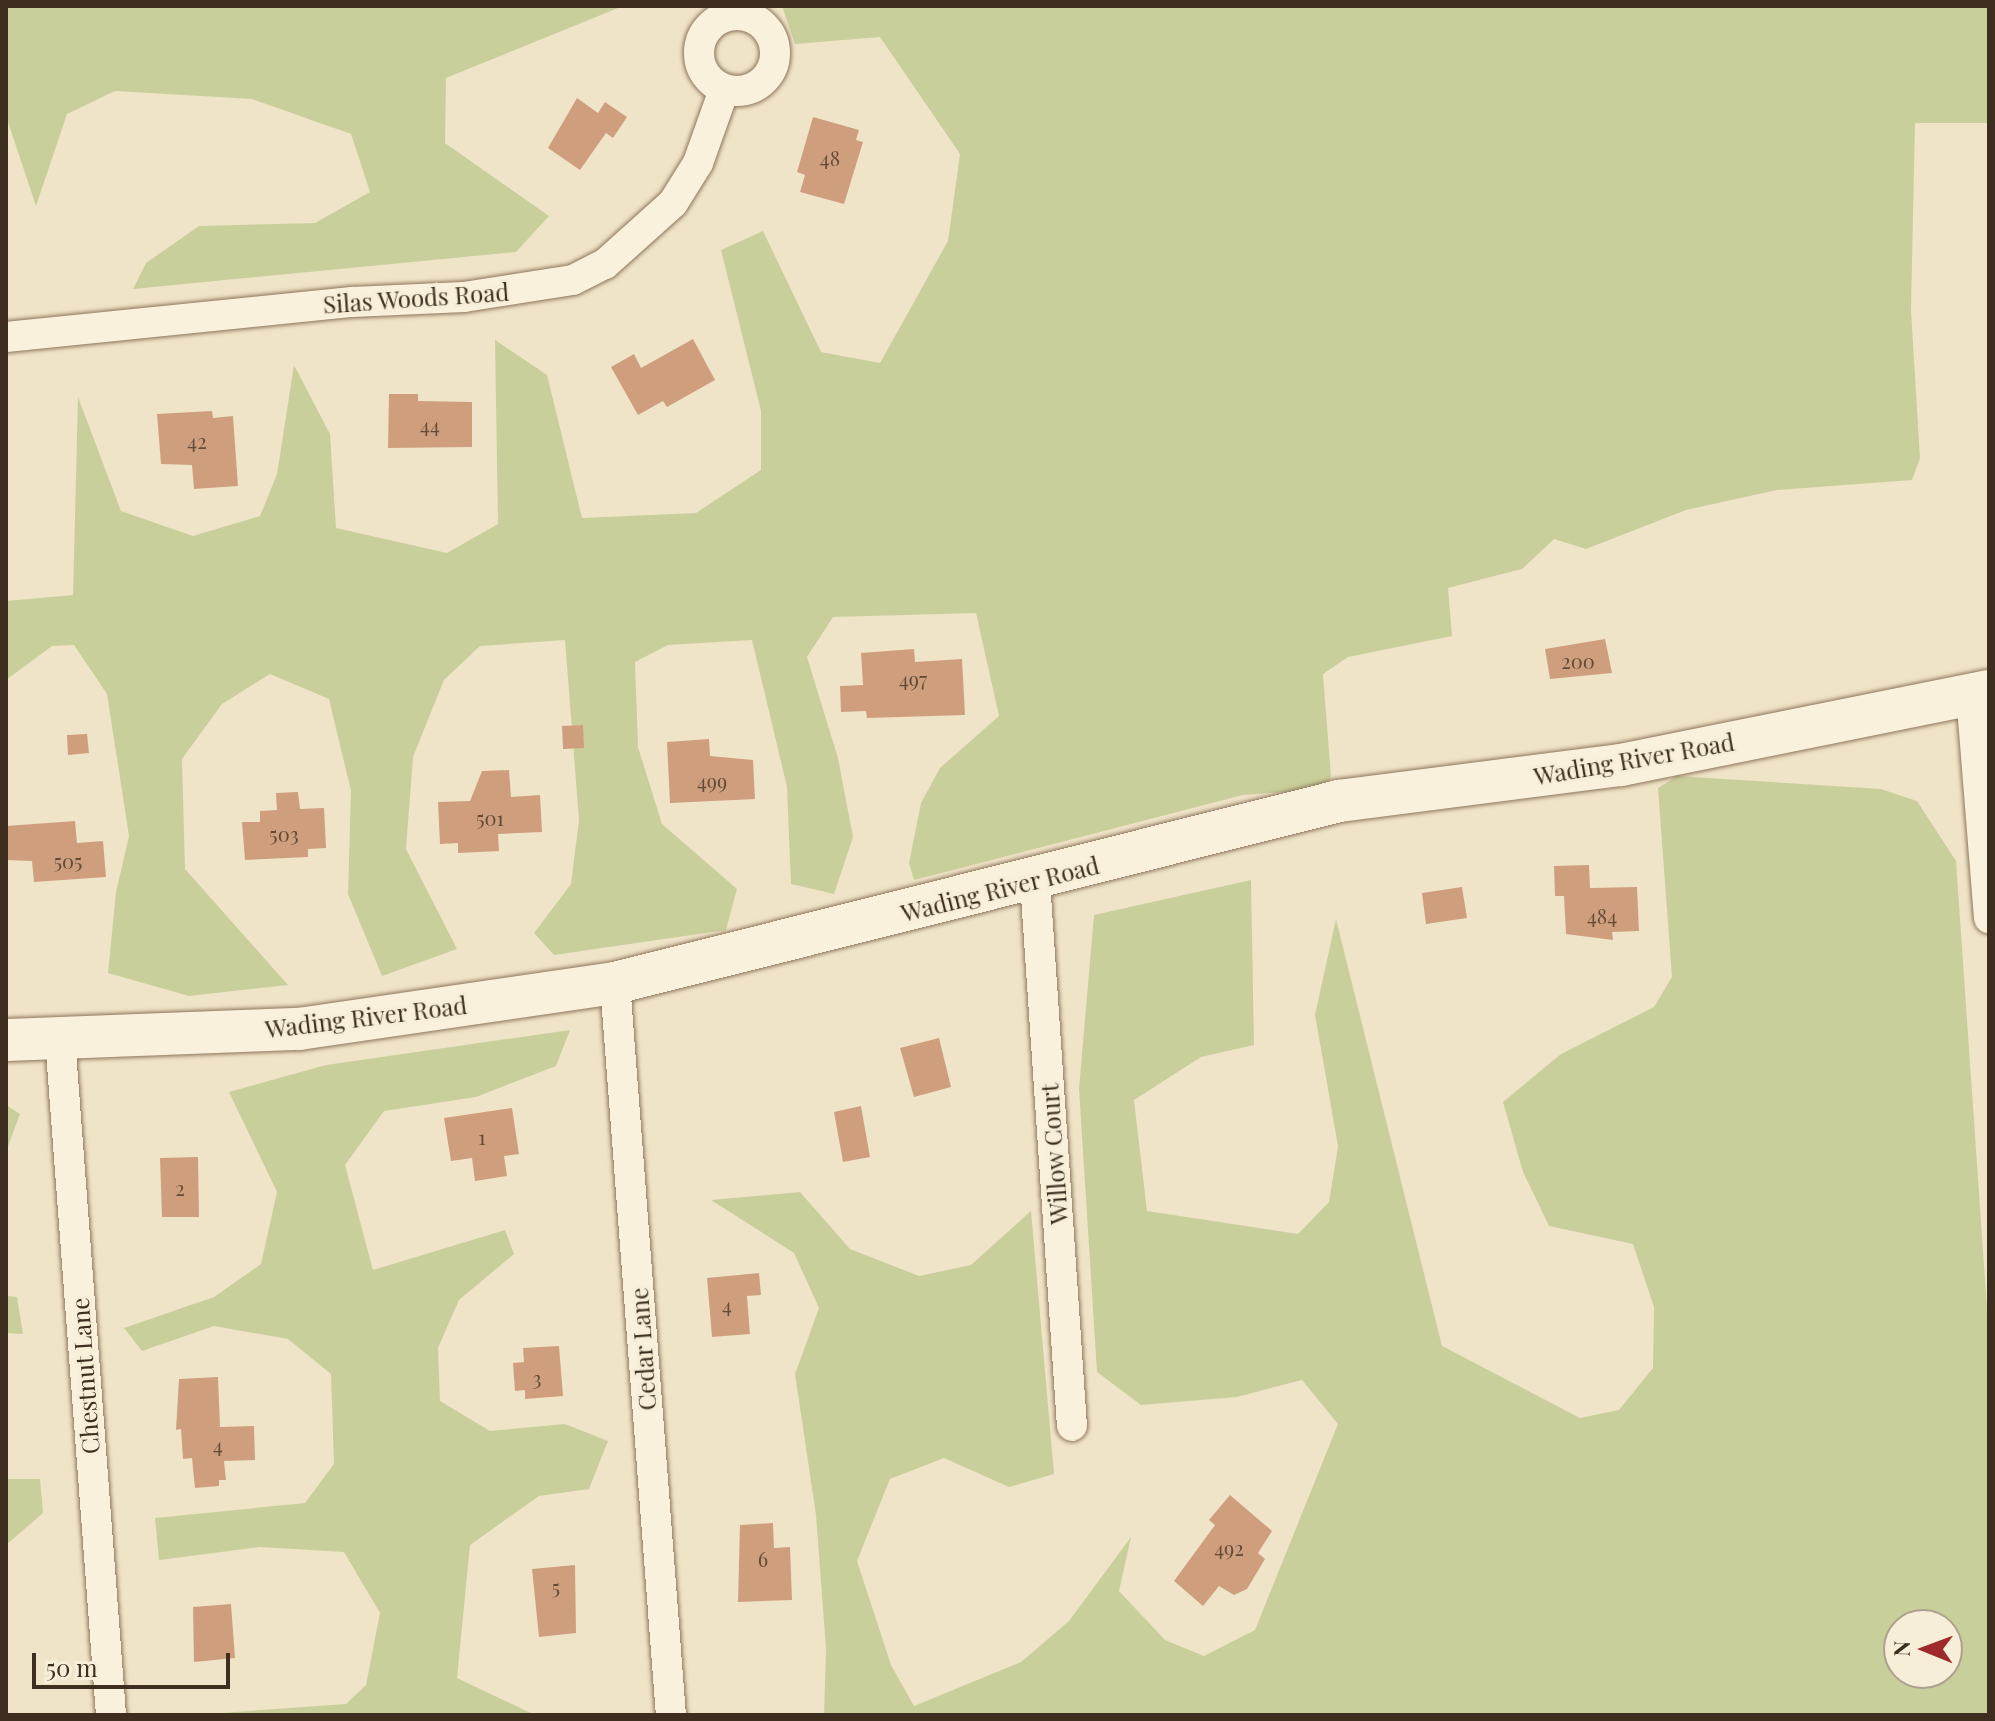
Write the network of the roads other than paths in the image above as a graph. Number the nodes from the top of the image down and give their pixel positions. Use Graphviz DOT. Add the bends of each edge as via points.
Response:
graph roads {
  1 [pos="748,11"];
  2 [pos="724,90"];
  3 [pos="6,337"];
  4 [pos="1980,693"];
  5 [pos="1035,881"];
  6 [pos="1989,918"];
  7 [pos="615,983"];
  8 [pos="60,1038"];
  9 [pos="6,1040"];
  10 [pos="1072,1426"];
  11 [pos="111,1715"];
  12 [pos="671,1715"];
  1 -- 2 [label="street" via="717,19 701,38 699,63"];
  1 -- 2 [label="street" via="772,37 774,62 769,74 749,90"];
  2 -- 3 [label="street, Silas Woods Road" via="698,163 673,203 605,264 573,280 464,297 352,302"];
  4 -- 5 [label="main road, Wading River Road" via="1621,765 1339,801"];
  4 -- 6 [label="street"];
  5 -- 7 [label="main road, Wading River Road" via="714,954"];
  5 -- 10 [label="street, Willow Court"];
  7 -- 8 [label="main road, Wading River Road" via="299,1029"];
  7 -- 12 [label="street, Cedar Lane"];
  8 -- 9 [label="main road, Wading River Road"];
  8 -- 11 [label="street, Chestnut Lane"];
}
